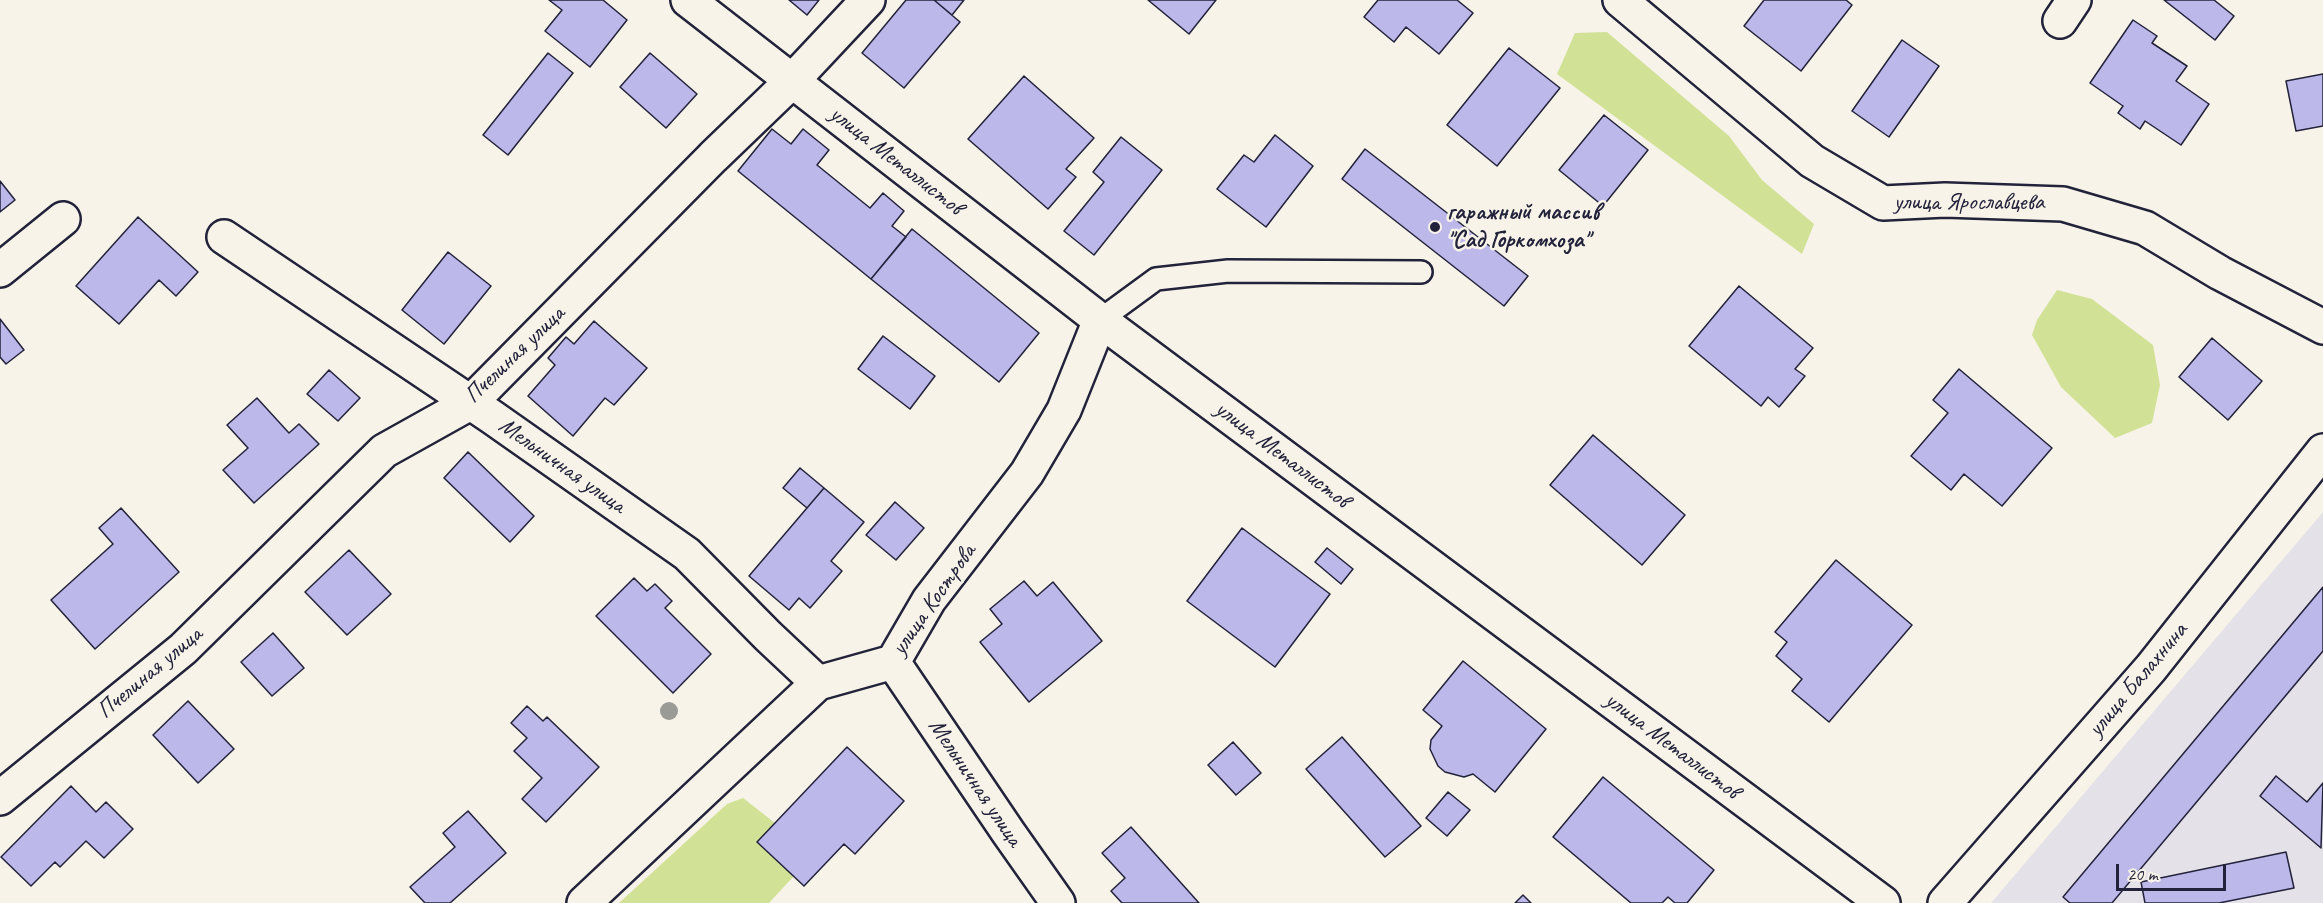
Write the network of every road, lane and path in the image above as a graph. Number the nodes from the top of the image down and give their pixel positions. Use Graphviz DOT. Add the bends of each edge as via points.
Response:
graph roads {
  1 [pos="688,0"];
  2 [pos="868,0"];
  3 [pos="1620,0"];
  4 [pos="792,81"];
  5 [pos="63,219"];
  6 [pos="224,237"];
  7 [pos="0,270"];
  8 [pos="1421,272"];
  9 [pos="1100,320"];
  10 [pos="2323,327"];
  11 [pos="470,402"];
  12 [pos="2323,451"];
  13 [pos="893,662"];
  14 [pos="818,683"];
  15 [pos="0,798"];
  16 [pos="584,903"];
  17 [pos="1058,903"];
  18 [pos="1883,903"];
  19 [pos="1945,903"];
  1 -- 4 [label="street, улица Металлистов"];
  2 -- 4 [label="street, Пчелиная улица"];
  3 -- 10 [label="street, улица Ярославцева" via="1812,161 1883,203 1945,200 2063,204 2145,228"];
  4 -- 9 [label="street, улица Металлистов"];
  4 -- 11 [label="street, Пчелиная улица"];
  5 -- 7 [label="street"];
  6 -- 11 [label="street, Мельничная улица"];
  8 -- 9 [label="lane" via="1228,271 1156,279"];
  9 -- 13 [label="street, улица Кострова" via="1064,410 1028,473 929,600"];
  9 -- 18 [label="street, улица Металлистов"];
  11 -- 14 [label="street, Мельничная улица" via="687,554"];
  11 -- 15 [label="street, Пчелиная улица" via="384,451 183,649"];
  12 -- 19 [label="street, улица Балахнина" via="2151,668"];
  13 -- 14 [label="street, улица Кострова"];
  13 -- 17 [label="street, Мельничная улица"];
  14 -- 16 [label="street, улица Кострова"];
}
